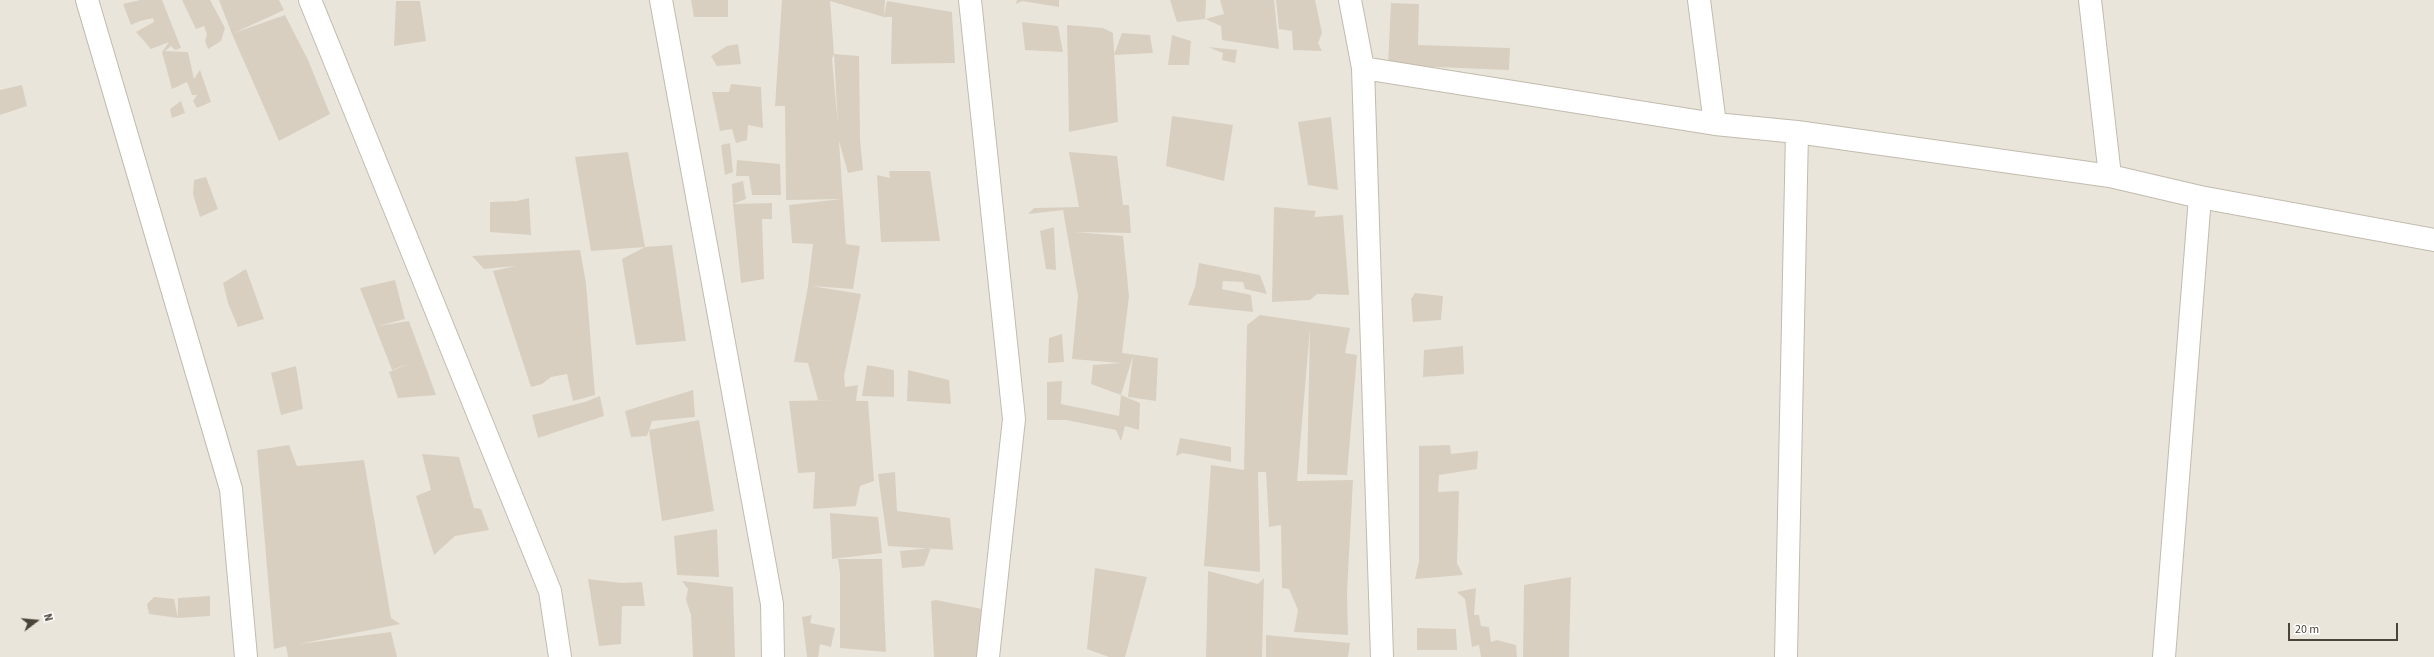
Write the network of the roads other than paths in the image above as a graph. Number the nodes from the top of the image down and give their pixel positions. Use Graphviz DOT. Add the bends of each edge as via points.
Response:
graph roads {
  1 [pos="87,0"];
  2 [pos="310,0"];
  3 [pos="661,0"];
  4 [pos="970,0"];
  5 [pos="1350,0"];
  6 [pos="1699,0"];
  7 [pos="2090,0"];
  8 [pos="1363,68"];
  9 [pos="1715,124"];
  10 [pos="1797,132"];
  11 [pos="2110,176"];
  12 [pos="2200,198"];
  13 [pos="2434,240"];
  14 [pos="246,657"];
  15 [pos="560,657"];
  16 [pos="773,657"];
  17 [pos="988,657"];
  18 [pos="1382,657"];
  19 [pos="1786,657"];
  20 [pos="2164,657"];
  1 -- 14 [label="street" via="231,489"];
  2 -- 15 [label="street" via="550,591"];
  3 -- 16 [label="street" via="772,604"];
  4 -- 17 [label="street" via="1014,419"];
  5 -- 8 [label="street"];
  6 -- 9 [label="street"];
  7 -- 11 [label="street"];
  8 -- 9 [label="street"];
  8 -- 18 [label="street"];
  9 -- 10 [label="street"];
  10 -- 11 [label="street"];
  10 -- 19 [label="street"];
  11 -- 12 [label="street"];
  12 -- 13 [label="street"];
  12 -- 20 [label="street"];
}
